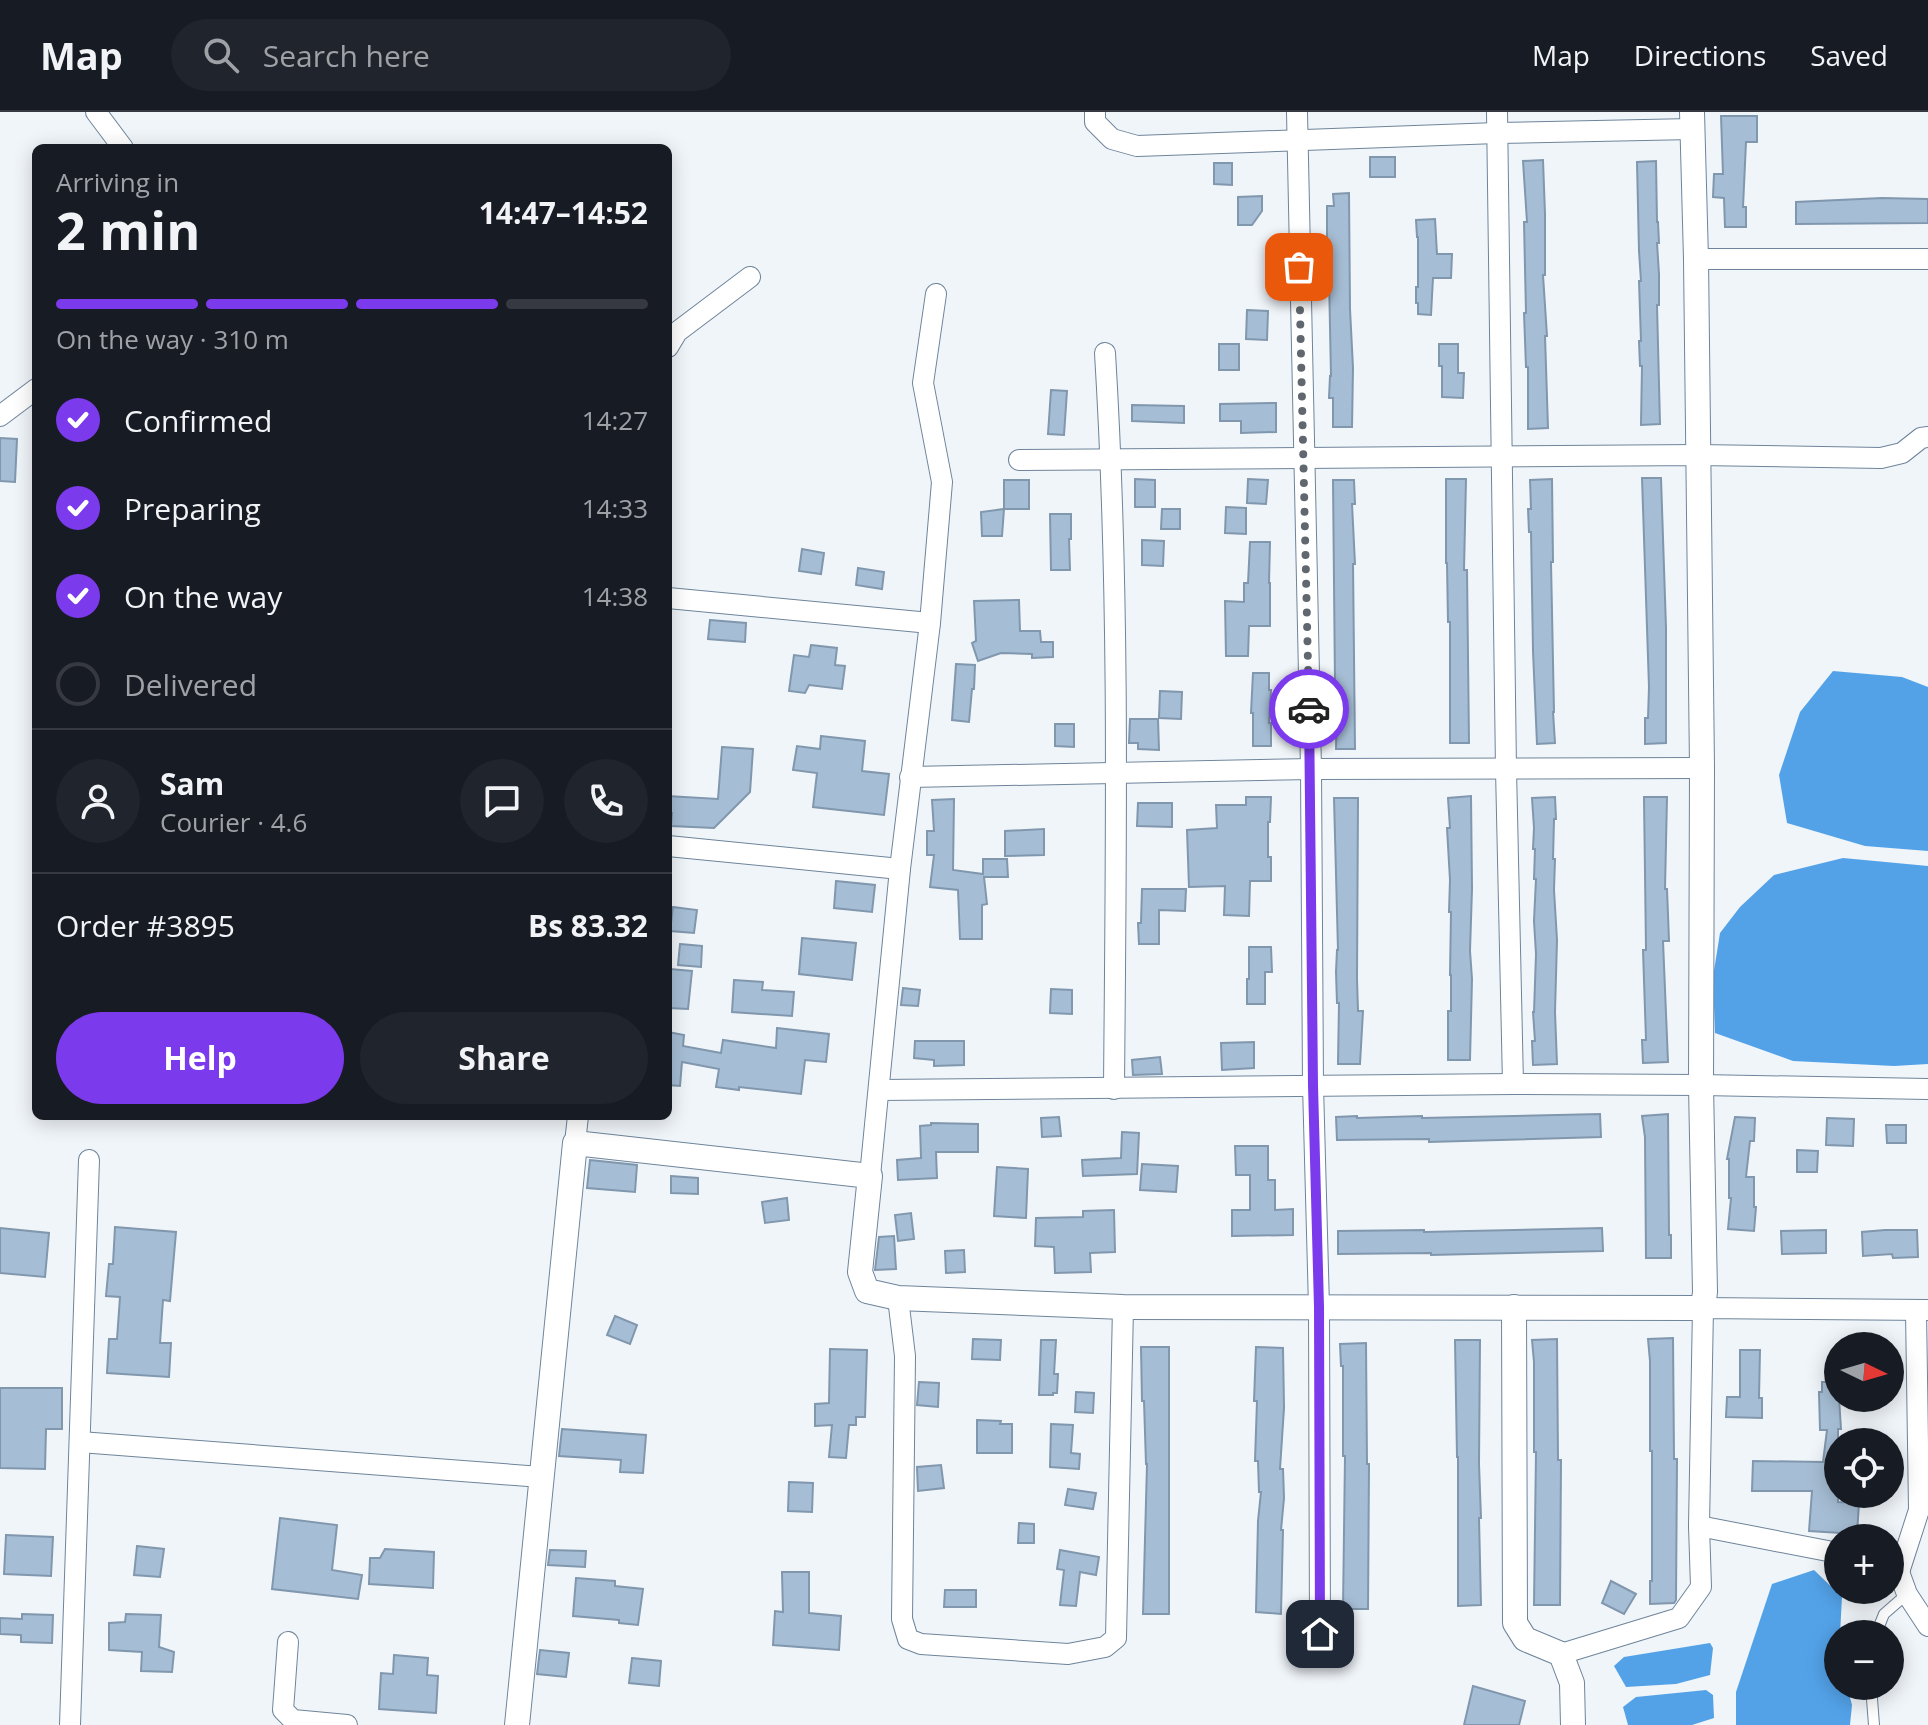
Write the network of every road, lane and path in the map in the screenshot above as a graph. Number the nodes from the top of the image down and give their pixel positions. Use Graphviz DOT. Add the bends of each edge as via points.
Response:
graph roads {
  1 [pos="96,112"];
  2 [pos="1095,112"];
  3 [pos="1297,112"];
  4 [pos="1497,112"];
  5 [pos="1692,121"];
  6 [pos="1497,133"];
  7 [pos="1296,140"];
  8 [pos="120,144"];
  9 [pos="1696,259"];
  10 [pos="1928,259"];
  11 [pos="750,277"];
  12 [pos="936,294"];
  13 [pos="672,340"];
  14 [pos="1105,353"];
  15 [pos="32,392"];
  16 [pos="0,416"];
  17 [pos="1928,437"];
  18 [pos="1698,455"];
  19 [pos="1502,456"];
  20 [pos="1304,457"];
  21 [pos="1112,458"];
  22 [pos="1019,460"];
  23 [pos="672,598"];
  24 [pos="930,623"];
  25 [pos="1702,768"];
  26 [pos="1311,769"];
  27 [pos="1506,769"];
  28 [pos="1116,772"];
  29 [pos="910,777"];
  30 [pos="672,846"];
  31 [pos="900,869"];
  32 [pos="1513,1084"];
  33 [pos="1313,1085"];
  34 [pos="1701,1085"];
  35 [pos="1114,1089"];
  36 [pos="1928,1089"];
  37 [pos="879,1090"];
  38 [pos="578,1120"];
  39 [pos="575,1143"];
  40 [pos="89,1160"];
  41 [pos="870,1176"];
  42 [pos="898,1298"];
  43 [pos="1123,1307"];
  44 [pos="1319,1307"];
  45 [pos="1514,1307"];
  46 [pos="1703,1308"];
  47 [pos="1922,1310"];
  48 [pos="80,1442"];
  49 [pos="541,1477"];
  50 [pos="1699,1526"];
  51 [pos="1904,1546"];
  52 [pos="1824,1550"];
  53 [pos="1904,1588"];
  54 [pos="1907,1594"];
  55 [pos="1882,1620"];
  56 [pos="1928,1626"];
  57 [pos="1320,1634"];
  58 [pos="288,1642"];
  59 [pos="1561,1654"];
  60 [pos="1872,1700"];
  61 [pos="70,1725"];
  62 [pos="347,1725"];
  63 [pos="517,1725"];
  64 [pos="1573,1725"];
  65 [pos="1874,1725"];
  1 -- 8 [label="street"];
  2 -- 7 [label="street" via="1095,122 1112,139 1137,146"];
  3 -- 7 [label="street"];
  4 -- 6 [label="street"];
  5 -- 6 [label="street"];
  5 -- 9 [label="street"];
  6 -- 7 [label="street"];
  6 -- 19 [label="street"];
  7 -- 20 [label="street"];
  9 -- 10 [label="street"];
  9 -- 18 [label="street"];
  11 -- 13 [label="street"];
  12 -- 24 [label="street" via="923,383 942,482"];
  14 -- 21 [label="street"];
  15 -- 16 [label="street"];
  17 -- 18 [label="street" via="1902,453 1881,458"];
  18 -- 19 [label="street"];
  18 -- 25 [label="street"];
  19 -- 20 [label="street"];
  19 -- 27 [label="street"];
  20 -- 21 [label="street"];
  20 -- 26 [label="street"];
  21 -- 22 [label="street"];
  21 -- 28 [label="street"];
  23 -- 24 [label="street"];
  24 -- 29 [label="street"];
  25 -- 27 [label="street"];
  25 -- 34 [label="street"];
  26 -- 27 [label="street"];
  26 -- 28 [label="street"];
  26 -- 33 [label="street"];
  27 -- 32 [label="street"];
  28 -- 29 [label="street"];
  28 -- 35 [label="street"];
  29 -- 31 [label="street"];
  30 -- 31 [label="street"];
  31 -- 37 [label="street"];
  32 -- 33 [label="street"];
  32 -- 34 [label="street"];
  33 -- 35 [label="street"];
  33 -- 44 [label="street"];
  34 -- 36 [label="street"];
  34 -- 46 [label="street"];
  35 -- 37 [label="street"];
  37 -- 41 [label="street"];
  38 -- 39 [label="street"];
  39 -- 41 [label="street"];
  39 -- 49 [label="street"];
  40 -- 48 [label="street"];
  41 -- 42 [label="street" via="860,1272 867,1291"];
  42 -- 43 [label="street"];
  42 -- 43 [label="street" via="905,1356 902,1619 908,1639 1068,1654 1105,1647 1116,1638"];
  43 -- 44 [label="street"];
  44 -- 45 [label="street"];
  44 -- 57 [label="street"];
  45 -- 46 [label="street"];
  45 -- 59 [label="street" via="1515,1623 1525,1639"];
  46 -- 47 [label="street"];
  46 -- 50 [label="street"];
  47 -- 51 [label="street" via="1919,1510"];
  48 -- 49 [label="street"];
  48 -- 61 [label="street"];
  49 -- 63 [label="street"];
  50 -- 52 [label="street"];
  50 -- 59 [label="street" via="1701,1587 1679,1618"];
  53 -- 54 [label="street"];
  54 -- 55 [label="lane"];
  54 -- 56 [label="street"];
  58 -- 62 [label="street" via="283,1710 293,1720"];
  59 -- 64 [label="street" via="1572,1683"];
  60 -- 65 [label="lane"];
}
